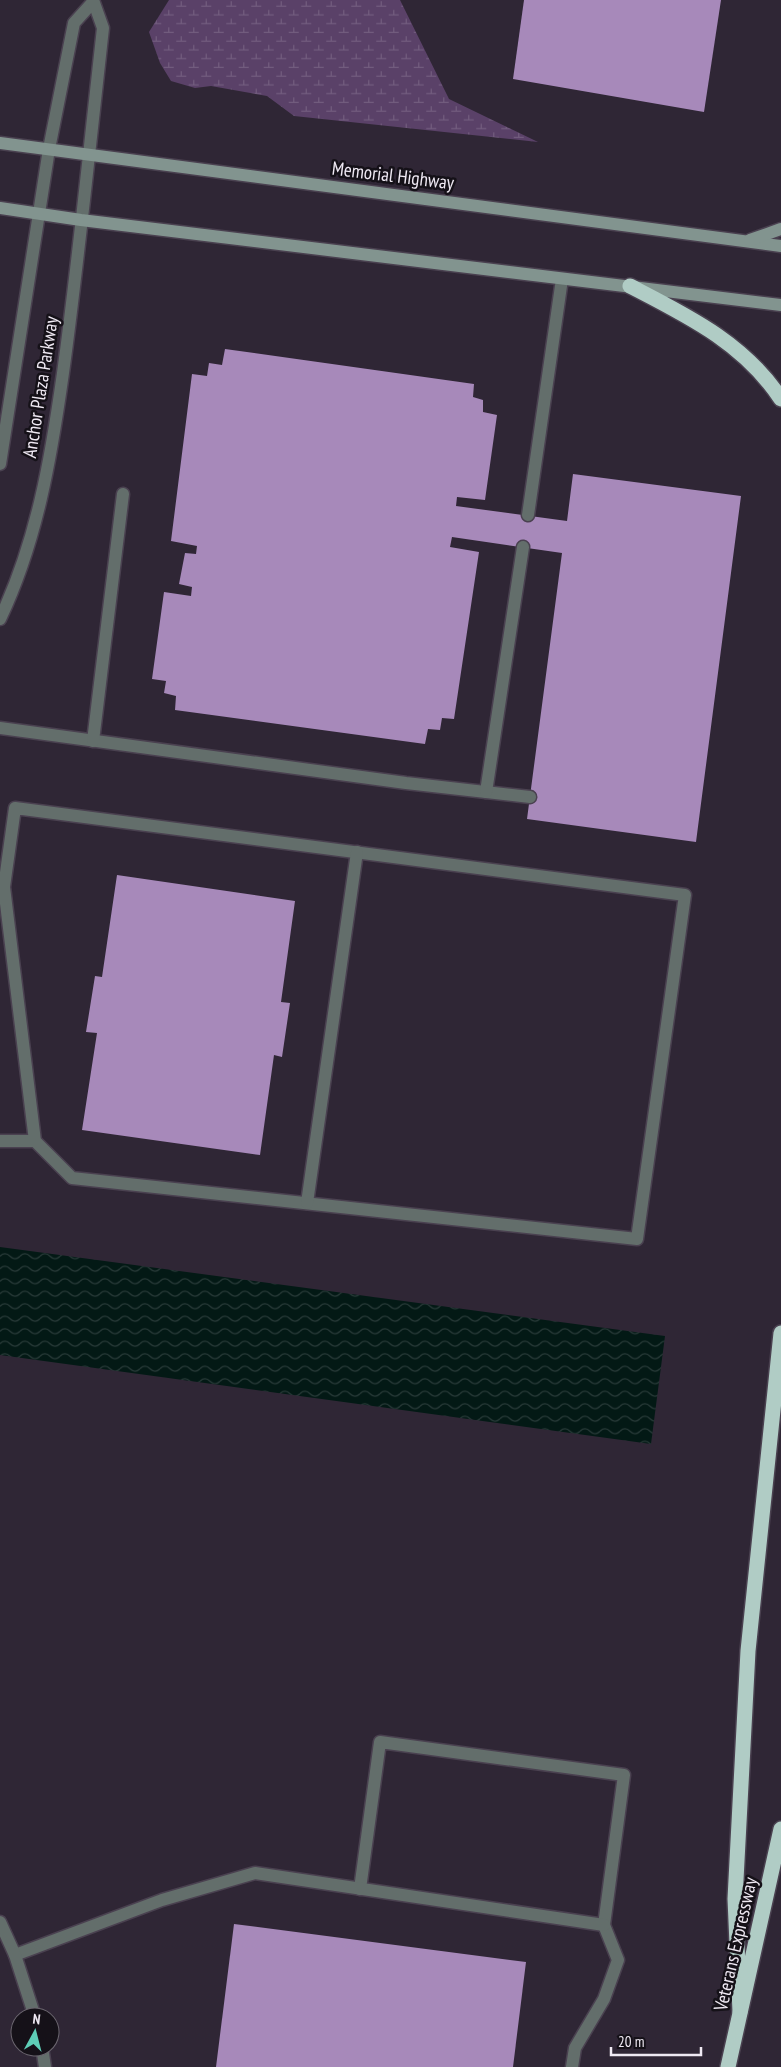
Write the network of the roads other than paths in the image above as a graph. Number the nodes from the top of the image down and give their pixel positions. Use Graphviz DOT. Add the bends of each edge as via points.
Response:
graph roads {
  1 [pos="93,1"];
  2 [pos="0,143"];
  3 [pos="49,149"];
  4 [pos="89,155"];
  5 [pos="0,208"];
  6 [pos="38,214"];
  7 [pos="82,220"];
  8 [pos="781,229"];
  9 [pos="748,241"];
  10 [pos="781,246"];
  11 [pos="562,279"];
  12 [pos="630,286"];
  13 [pos="781,305"];
  14 [pos="781,399"];
  15 [pos="0,464"];
  16 [pos="123,494"];
  17 [pos="528,515"];
  18 [pos="523,547"];
  19 [pos="0,618"];
  20 [pos="0,728"];
  21 [pos="93,741"];
  22 [pos="486,792"];
  23 [pos="530,797"];
  24 [pos="356,852"];
  25 [pos="35,1140"];
  26 [pos="0,1141"];
  27 [pos="307,1203"];
  28 [pos="781,1332"];
  29 [pos="781,1829"];
  30 [pos="360,1889"];
  31 [pos="0,1922"];
  32 [pos="604,1925"];
  33 [pos="15,1955"];
  34 [pos="32,2007"];
  35 [pos="740,2012"];
  36 [pos="572,2067"];
  37 [pos="728,2067"];
  1 -- 3 [label="street, Anchor Plaza Parkway" via="74,23"];
  1 -- 4 [label="street, Anchor Plaza Parkway" via="103,28"];
  2 -- 3 [label="main road, Memorial Highway"];
  3 -- 4 [label="main road, Memorial Highway"];
  3 -- 6 [label="street, Anchor Plaza Parkway"];
  4 -- 7 [label="street, Anchor Plaza Parkway"];
  4 -- 9 [label="main road, Memorial Highway"];
  5 -- 6 [label="main road"];
  6 -- 7 [label="main road"];
  6 -- 15 [label="street, Anchor Plaza Parkway"];
  7 -- 11 [label="main road"];
  7 -- 19 [label="street, Anchor Plaza Parkway" via="60,391 40,503 26,559"];
  8 -- 9 [label="main road"];
  9 -- 10 [label="main road, Memorial Highway"];
  11 -- 12 [label="main road"];
  11 -- 17 [label="street"];
  12 -- 13 [label="main road"];
  12 -- 14 [label="highway" via="688,315 730,343 750,360"];
  16 -- 21 [label="street"];
  18 -- 22 [label="street"];
  20 -- 21 [label="street"];
  21 -- 22 [label="street"];
  22 -- 23 [label="street"];
  24 -- 25 [label="street" via="15,808 4,886"];
  24 -- 27 [label="street"];
  24 -- 27 [label="street" via="685,895 637,1239"];
  25 -- 26 [label="street"];
  25 -- 27 [label="street" via="72,1178"];
  28 -- 35 [label="highway" via="748,1651 735,1899"];
  29 -- 35 [label="highway, Veterans Expressway"];
  30 -- 32 [label="street"];
  30 -- 32 [label="street" via="380,1742 624,1775"];
  30 -- 33 [label="street" via="255,1874 162,1900"];
  31 -- 33 [label="street"];
  32 -- 36 [label="street" via="618,1960 604,1999 575,2048"];
  33 -- 34 [label="street"];
  35 -- 37 [label="highway, Veterans Expressway"];
}
